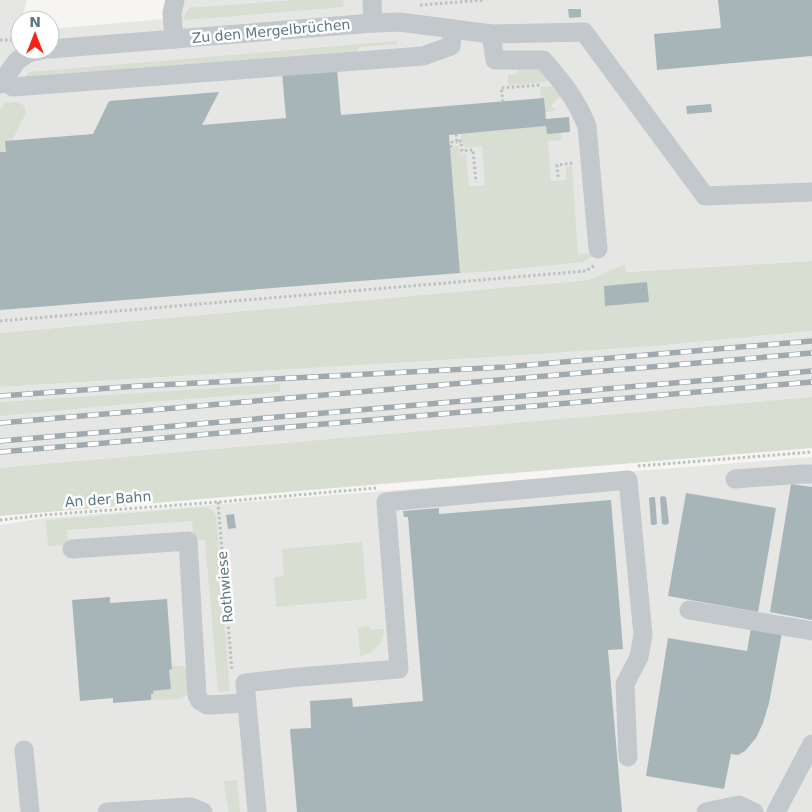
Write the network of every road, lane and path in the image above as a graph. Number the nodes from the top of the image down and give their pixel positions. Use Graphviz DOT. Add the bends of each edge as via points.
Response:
graph roads {
  1 [pos="175,0"];
  2 [pos="372,0"];
  3 [pos="485,0"];
  4 [pos="425,5"];
  5 [pos="372,23"];
  6 [pos="453,29"];
  7 [pos="492,34"];
  8 [pos="174,39"];
  9 [pos="60,48"];
  10 [pos="18,60"];
  11 [pos="501,81"];
  12 [pos="1,83"];
  13 [pos="564,84"];
  14 [pos="502,88"];
  15 [pos="503,102"];
  16 [pos="456,134"];
  17 [pos="457,142"];
  18 [pos="450,146"];
  19 [pos="590,162"];
  20 [pos="558,177"];
  21 [pos="476,182"];
  22 [pos="812,192"];
  23 [pos="598,249"];
  24 [pos="0,321"];
  25 [pos="812,474"];
  26 [pos="735,479"];
  27 [pos="218,502"];
  28 [pos="0,520"];
  29 [pos="72,549"];
  30 [pos="689,610"];
  31 [pos="812,631"];
  32 [pos="232,672"];
  33 [pos="247,704"];
  34 [pos="812,744"];
  35 [pos="24,750"];
  36 [pos="628,757"];
  37 [pos="30,812"];
  38 [pos="107,812"];
  39 [pos="203,812"];
  40 [pos="257,812"];
  41 [pos="706,812"];
  42 [pos="754,812"];
  43 [pos="776,812"];
  1 -- 8 [label="street" via="172,13"];
  2 -- 5 [label="street"];
  3 -- 4 [label="path"];
  5 -- 6 [label="street, Zu den Mergelbrüchen" via="400,22"];
  5 -- 8 [label="street, Zu den Mergelbrüchen"];
  6 -- 7 [label="street, Zu den Mergelbrüchen"];
  6 -- 12 [label="street" via="451,46 423,56 13,87"];
  7 -- 13 [label="street" via="495,60 543,60"];
  7 -- 22 [label="street, Zu den Mergelbrüchen" via="584,32 705,196"];
  8 -- 9 [label="street, Zu den Mergelbrüchen"];
  10 -- 12 [label="street"];
  11 -- 14 [label="path"];
  13 -- 14 [label="path"];
  13 -- 19 [label="street" via="587,126"];
  14 -- 15 [label="path"];
  16 -- 17 [label="path"];
  17 -- 18 [label="path"];
  17 -- 21 [label="path" via="461,141 462,151 473,150"];
  19 -- 20 [label="path" via="557,165"];
  19 -- 23 [label="street"];
  23 -- 24 [label="path" via="597,264 586,271"];
  25 -- 26 [label="street"];
  27 -- 28 [label="path, An der Bahn"];
  27 -- 32 [label="path, Rothwiese"];
  29 -- 33 [label="street" via="188,541 197,695 207,705"];
  30 -- 31 [label="street"];
  33 -- 36 [label="street" via="245,683 399,669 386,502 628,480 642,635 639,657 625,684"];
  33 -- 40 [label="street"];
  34 -- 43 [label="street"];
  35 -- 37 [label="street"];
  38 -- 39 [label="street" via="191,807"];
  41 -- 42 [label="street" via="739,805"];
}
